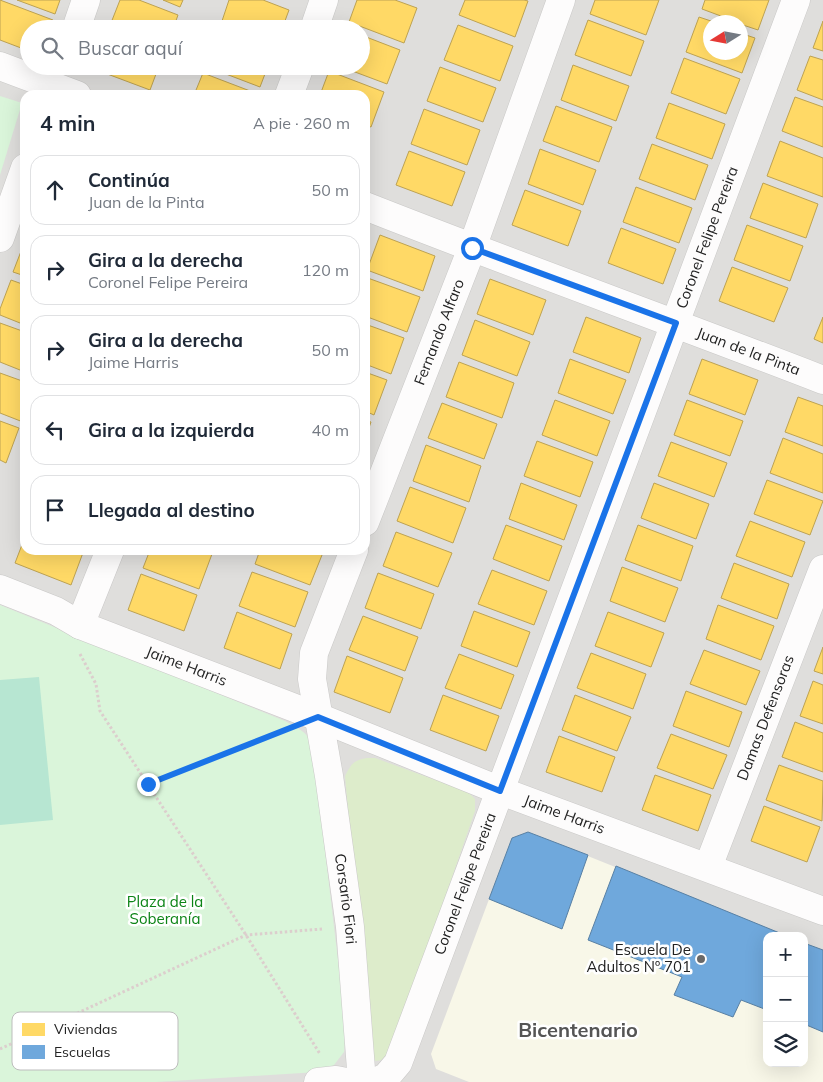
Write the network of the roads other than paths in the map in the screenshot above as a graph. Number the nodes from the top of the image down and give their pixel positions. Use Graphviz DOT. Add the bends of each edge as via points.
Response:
graph roads {
  1 [pos="86,0"];
  2 [pos="324,0"];
  3 [pos="561,0"];
  4 [pos="796,0"];
  5 [pos="79,20"];
  6 [pos="317,20"];
  7 [pos="0,66"];
  8 [pos="20,73"];
  9 [pos="27,75"];
  10 [pos="297,75"];
  11 [pos="61,86"];
  12 [pos="291,90"];
  13 [pos="20,182"];
  14 [pos="370,208"];
  15 [pos="0,238"];
  16 [pos="472,248"];
  17 [pos="676,323"];
  18 [pos="823,380"];
  19 [pos="370,509"];
  20 [pos="108,555"];
  21 [pos="352,555"];
  22 [pos="823,569"];
  23 [pos="0,589"];
  24 [pos="79,638"];
  25 [pos="318,717"];
  26 [pos="500,791"];
  27 [pos="708,868"];
  28 [pos="823,911"];
  29 [pos="341,1082"];
  30 [pos="375,1082"];
  1 -- 5 [label="street"];
  2 -- 6 [label="street"];
  3 -- 16 [label="street, Fernando Alfaro"];
  4 -- 17 [label="street, Coronel Felipe Pereira"];
  7 -- 8 [label="street"];
  9 -- 11 [label="street"];
  10 -- 12 [label="street"];
  13 -- 15 [label="street"];
  14 -- 16 [label="street, Juan de la Pinta"];
  16 -- 17 [label="street, Juan de la Pinta"];
  16 -- 19 [label="street, Fernando Alfaro"];
  17 -- 18 [label="street, Juan de la Pinta"];
  17 -- 26 [label="street, Coronel Felipe Pereira"];
  20 -- 24 [label="street"];
  21 -- 25 [label="street" via="314,653 312,679"];
  22 -- 27 [label="street, Damas Defensoras"];
  23 -- 24 [label="street, Jaime Harris" via="56,610"];
  24 -- 25 [label="street, Jaime Harris"];
  25 -- 26 [label="street, Jaime Harris"];
  25 -- 29 [label="street, Corsario Fiori" via="350,927"];
  26 -- 27 [label="street, Jaime Harris"];
  26 -- 30 [label="street, Coronel Felipe Pereira" via="398,1063 386,1077"];
  27 -- 28 [label="street, Jaime Harris"];
}
